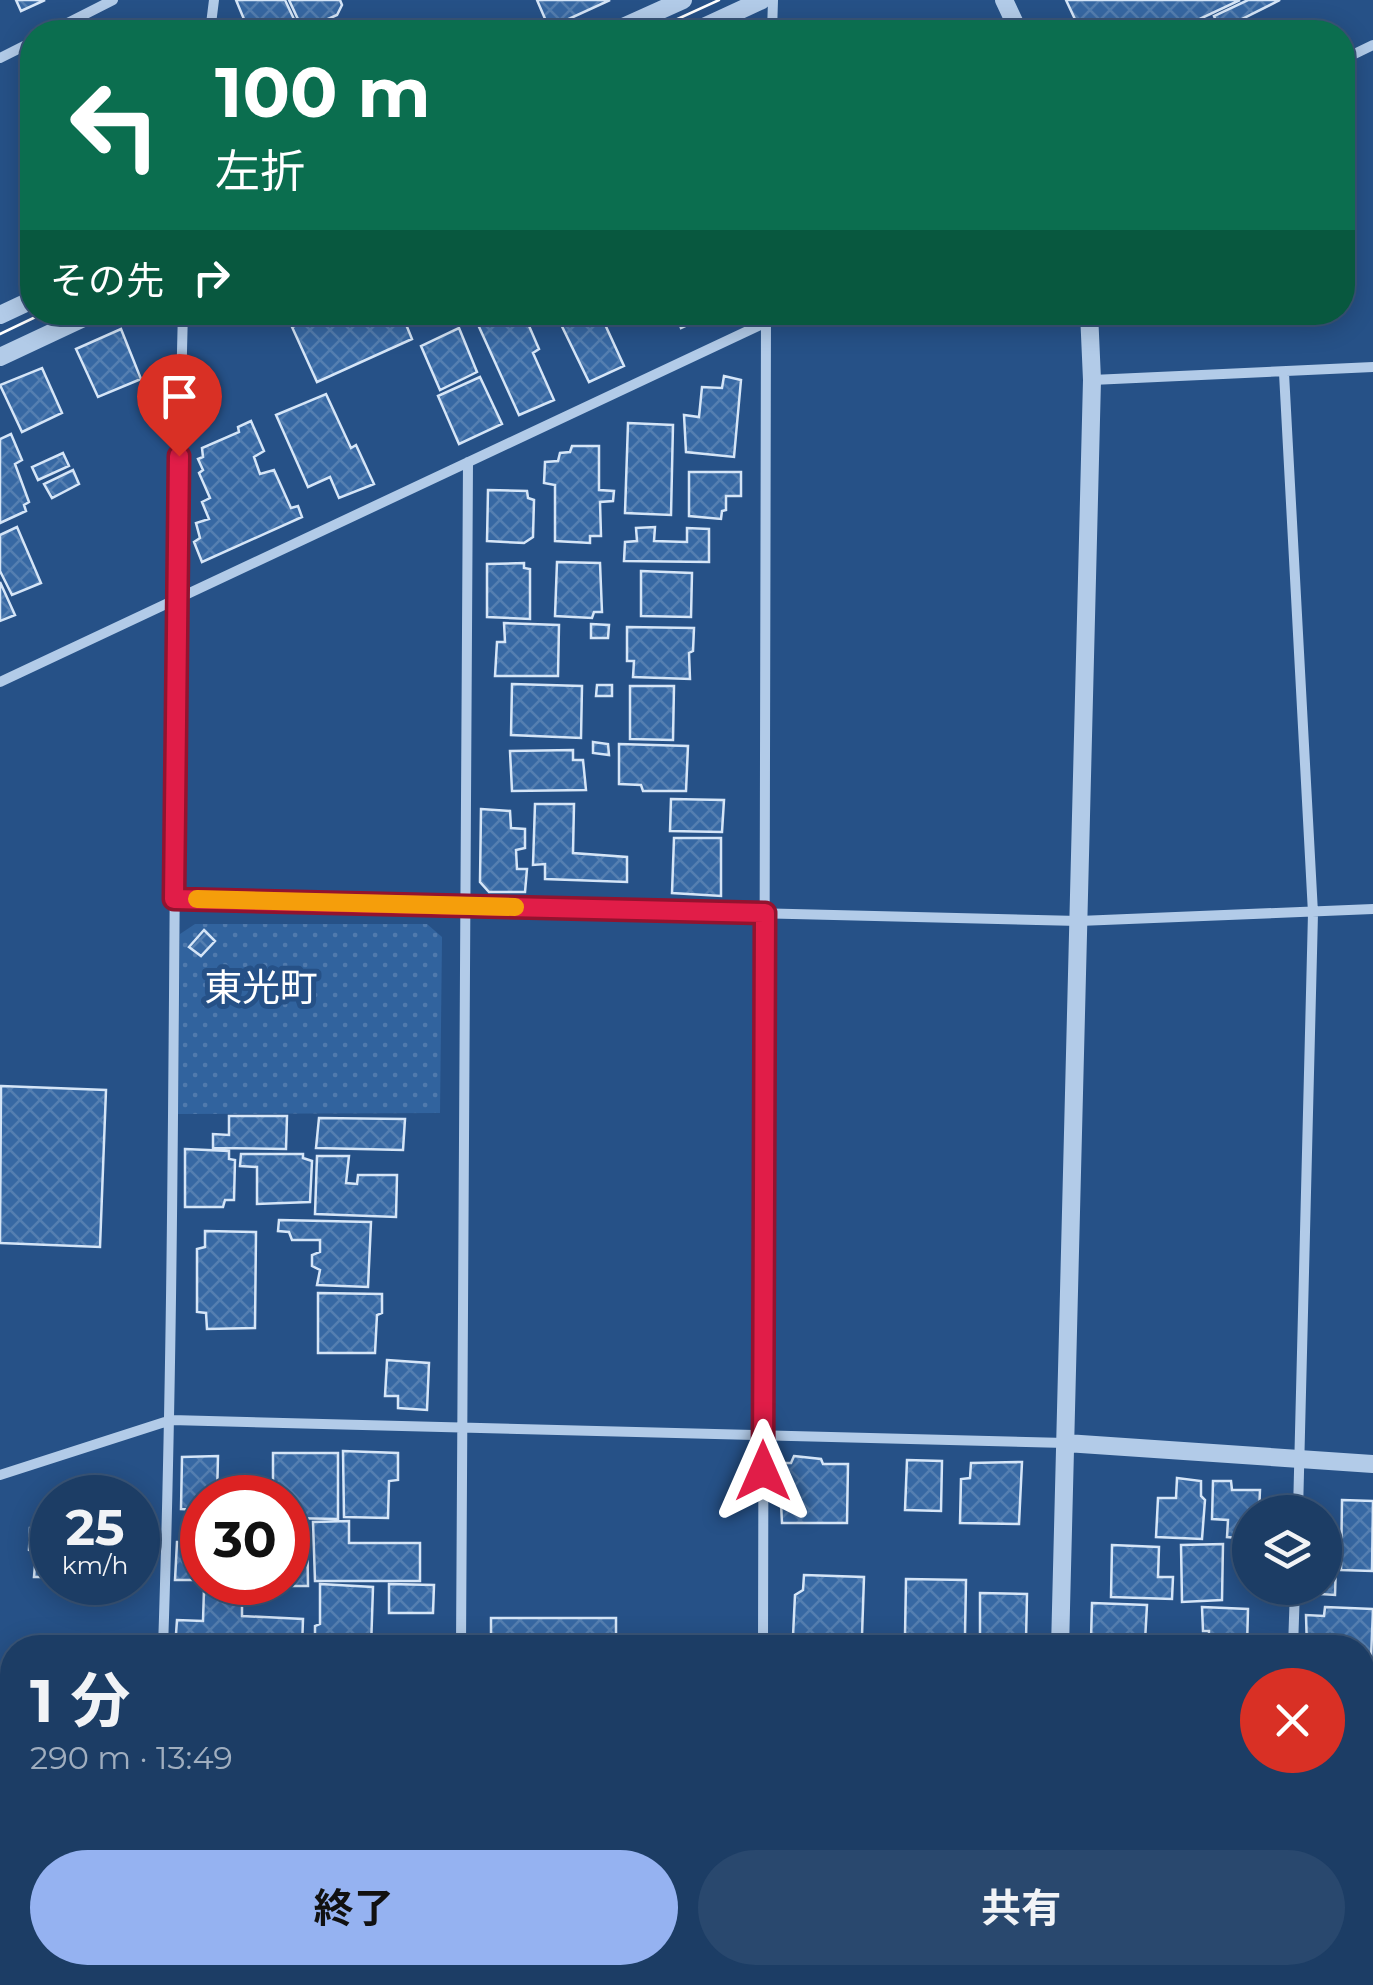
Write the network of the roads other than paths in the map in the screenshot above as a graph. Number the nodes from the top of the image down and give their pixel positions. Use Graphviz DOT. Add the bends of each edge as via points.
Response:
graph roads {
  1 [pos="113,0"];
  2 [pos="684,0"];
  3 [pos="762,0"];
  4 [pos="74,20"];
  5 [pos="639,20"];
  6 [pos="719,20"];
  7 [pos="68,325"];
  8 [pos="182,325"];
  9 [pos="750,325"];
  10 [pos="766,325"];
  11 [pos="1090,325"];
  12 [pos="0,356"];
  13 [pos="1373,367"];
  14 [pos="1284,373"];
  15 [pos="1092,380"];
  16 [pos="468,462"];
  17 [pos="175,600"];
  18 [pos="0,682"];
  19 [pos="174,899"];
  20 [pos="465,906"];
  21 [pos="1373,910"];
  22 [pos="765,913"];
  23 [pos="1313,913"];
  24 [pos="1078,921"];
  25 [pos="171,1420"];
  26 [pos="462,1428"];
  27 [pos="764,1436"];
  28 [pos="1066,1443"];
  29 [pos="1300,1461"];
  30 [pos="1373,1464"];
  31 [pos="0,1475"];
  32 [pos="1299,1495"];
  33 [pos="1294,1605"];
  34 [pos="163,1635"];
  35 [pos="461,1635"];
  36 [pos="763,1635"];
  37 [pos="1060,1635"];
  38 [pos="1293,1635"];
  1 -- 4 [label="street"];
  2 -- 5 [label="street"];
  3 -- 6 [label="street"];
  7 -- 12 [label="street"];
  8 -- 17 [label="street"];
  9 -- 16 [label="street"];
  10 -- 22 [label="street"];
  11 -- 15 [label="street"];
  13 -- 14 [label="street"];
  14 -- 15 [label="street"];
  14 -- 23 [label="street"];
  15 -- 24 [label="street"];
  16 -- 17 [label="street"];
  16 -- 20 [label="street"];
  17 -- 18 [label="street"];
  17 -- 19 [label="street"];
  19 -- 20 [label="street"];
  19 -- 25 [label="street"];
  20 -- 22 [label="street"];
  20 -- 26 [label="street"];
  21 -- 23 [label="street"];
  22 -- 24 [label="street"];
  22 -- 27 [label="street"];
  23 -- 24 [label="street"];
  23 -- 29 [label="street"];
  24 -- 28 [label="street"];
  25 -- 26 [label="street"];
  25 -- 31 [label="street"];
  25 -- 34 [label="street"];
  26 -- 27 [label="street"];
  26 -- 35 [label="street"];
  27 -- 28 [label="street"];
  27 -- 36 [label="street"];
  28 -- 29 [label="street"];
  28 -- 37 [label="street"];
  29 -- 30 [label="street"];
  29 -- 32 [label="street"];
  33 -- 38 [label="street"];
}
